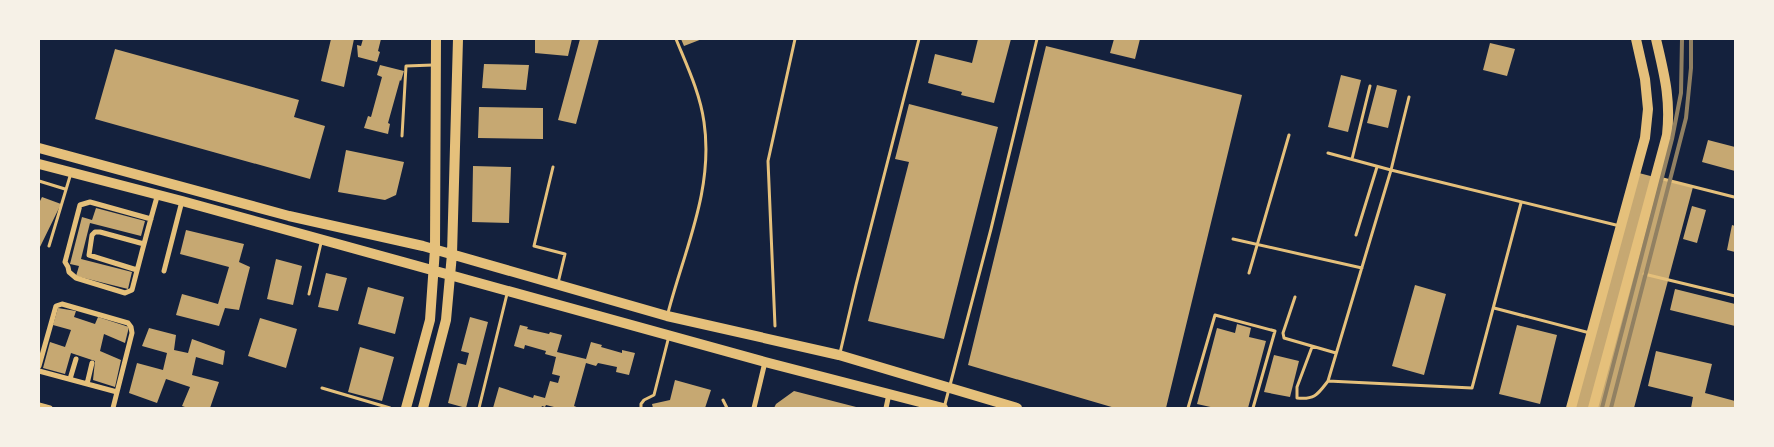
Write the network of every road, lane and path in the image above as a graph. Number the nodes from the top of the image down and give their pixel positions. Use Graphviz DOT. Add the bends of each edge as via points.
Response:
graph roads {
  1 [pos="436,39"];
  2 [pos="458,39"];
  3 [pos="676,39"];
  4 [pos="795,39"];
  5 [pos="919,39"];
  6 [pos="1037,39"];
  7 [pos="1636,39"];
  8 [pos="1656,39"];
  9 [pos="436,65"];
  10 [pos="1370,86"];
  11 [pos="1410,97"];
  12 [pos="1289,135"];
  13 [pos="402,136"];
  14 [pos="39,148"];
  15 [pos="1328,154"];
  16 [pos="1352,159"];
  17 [pos="39,164"];
  18 [pos="1378,166"];
  19 [pos="553,167"];
  20 [pos="1391,170"];
  21 [pos="71,173"];
  22 [pos="1656,177"];
  23 [pos="39,181"];
  24 [pos="65,189"];
  25 [pos="157,194"];
  26 [pos="1734,197"];
  27 [pos="182,201"];
  28 [pos="1521,203"];
  29 [pos="151,219"];
  30 [pos="1620,226"];
  31 [pos="1356,235"];
  32 [pos="1233,238"];
  33 [pos="322,240"];
  34 [pos="144,244"];
  35 [pos="1258,244"];
  36 [pos="49,246"];
  37 [pos="435,249"];
  38 [pos="452,254"];
  39 [pos="1362,268"];
  40 [pos="137,270"];
  41 [pos="433,270"];
  42 [pos="164,272"];
  43 [pos="1249,273"];
  44 [pos="450,274"];
  45 [pos="1644,274"];
  46 [pos="557,286"];
  47 [pos="508,291"];
  48 [pos="308,294"];
  49 [pos="1735,296"];
  50 [pos="1295,297"];
  51 [pos="1494,308"];
  52 [pos="667,316"];
  53 [pos="775,326"];
  54 [pos="1592,333"];
  55 [pos="669,336"];
  56 [pos="1312,347"];
  57 [pos="1336,353"];
  58 [pos="840,355"];
  59 [pos="76,359"];
  60 [pos="765,362"];
  61 [pos="92,363"];
  62 [pos="39,366"];
  63 [pos="39,371"];
  64 [pos="70,379"];
  65 [pos="1328,381"];
  66 [pos="87,384"];
  67 [pos="322,388"];
  68 [pos="949,389"];
  69 [pos="117,392"];
  70 [pos="889,394"];
  71 [pos="723,400"];
  72 [pos="39,405"];
  73 [pos="50,408"];
  74 [pos="112,408"];
  75 [pos="390,408"];
  76 [pos="406,408"];
  77 [pos="423,408"];
  78 [pos="479,408"];
  79 [pos="641,408"];
  80 [pos="727,408"];
  81 [pos="754,408"];
  82 [pos="886,408"];
  83 [pos="943,408"];
  84 [pos="1017,408"];
  85 [pos="1188,408"];
  86 [pos="1252,408"];
  87 [pos="1571,408"];
  88 [pos="1593,408"];
  1 -- 9 [label="main road"];
  2 -- 38 [label="main road"];
  3 -- 52 [label="lane" via="700,100 706,160 699,206"];
  4 -- 53 [label="lane" via="768,161"];
  5 -- 58 [label="lane"];
  6 -- 68 [label="lane"];
  7 -- 30 [label="main road" via="1648,109 1645,138"];
  8 -- 22 [label="main road" via="1669,114"];
  9 -- 13 [label="lane" via="406,66"];
  9 -- 37 [label="main road"];
  10 -- 16 [label="lane"];
  11 -- 20 [label="lane"];
  12 -- 35 [label="lane"];
  14 -- 37 [label="main road" via="288,216"];
  15 -- 16 [label="lane"];
  16 -- 18 [label="lane"];
  17 -- 21 [label="main road"];
  18 -- 20 [label="lane"];
  18 -- 31 [label="lane"];
  19 -- 46 [label="lane" via="534,246 565,254"];
  20 -- 28 [label="lane"];
  20 -- 39 [label="lane"];
  21 -- 24 [label="lane"];
  21 -- 25 [label="main road"];
  22 -- 26 [label="lane"];
  22 -- 88 [label="main road"];
  23 -- 24 [label="lane"];
  24 -- 36 [label="lane"];
  25 -- 27 [label="main road"];
  25 -- 29 [label="street"];
  27 -- 33 [label="main road"];
  27 -- 42 [label="street"];
  28 -- 30 [label="lane"];
  28 -- 51 [label="lane"];
  29 -- 34 [label="street"];
  29 -- 40 [label="street" via="84,203 80,206 65,262 76,278 125,292 132,290"];
  30 -- 54 [label="main road"];
  32 -- 35 [label="lane"];
  33 -- 41 [label="main road"];
  33 -- 48 [label="lane"];
  34 -- 40 [label="street"];
  34 -- 40 [label="street" via="100,232 92,235 89,255"];
  35 -- 39 [label="lane"];
  35 -- 43 [label="lane"];
  37 -- 38 [label="main road"];
  37 -- 41 [label="main road"];
  38 -- 44 [label="main road"];
  38 -- 46 [label="main road"];
  39 -- 57 [label="lane"];
  41 -- 44 [label="main road"];
  41 -- 76 [label="main road" via="430,320"];
  44 -- 47 [label="main road"];
  44 -- 77 [label="main road" via="446,320"];
  45 -- 49 [label="lane"];
  46 -- 52 [label="main road"];
  47 -- 55 [label="main road"];
  47 -- 78 [label="lane"];
  50 -- 56 [label="lane" via="1284,338"];
  51 -- 54 [label="lane"];
  51 -- 65 [label="lane" via="1472,388"];
  52 -- 58 [label="main road"];
  54 -- 87 [label="main road"];
  55 -- 60 [label="main road"];
  55 -- 79 [label="lane" via="654,395 644,400"];
  56 -- 57 [label="lane"];
  56 -- 65 [label="lane" via="1297,387 1297,398 1312,398"];
  57 -- 65 [label="lane"];
  58 -- 68 [label="main road"];
  59 -- 64 [label="street"];
  60 -- 70 [label="main road"];
  60 -- 81 [label="street"];
  61 -- 66 [label="street"];
  62 -- 69 [label="street" via="59,304 128,323 132,333"];
  63 -- 64 [label="street"];
  64 -- 66 [label="street"];
  66 -- 69 [label="street"];
  67 -- 75 [label="lane"];
  68 -- 83 [label="lane"];
  68 -- 84 [label="main road"];
  69 -- 74 [label="street"];
  70 -- 82 [label="street"];
  70 -- 83 [label="main road"];
  71 -- 80 [label="lane"];
  72 -- 73 [label="street"];
  85 -- 86 [label="lane" via="1215,315 1275,330"];
}
